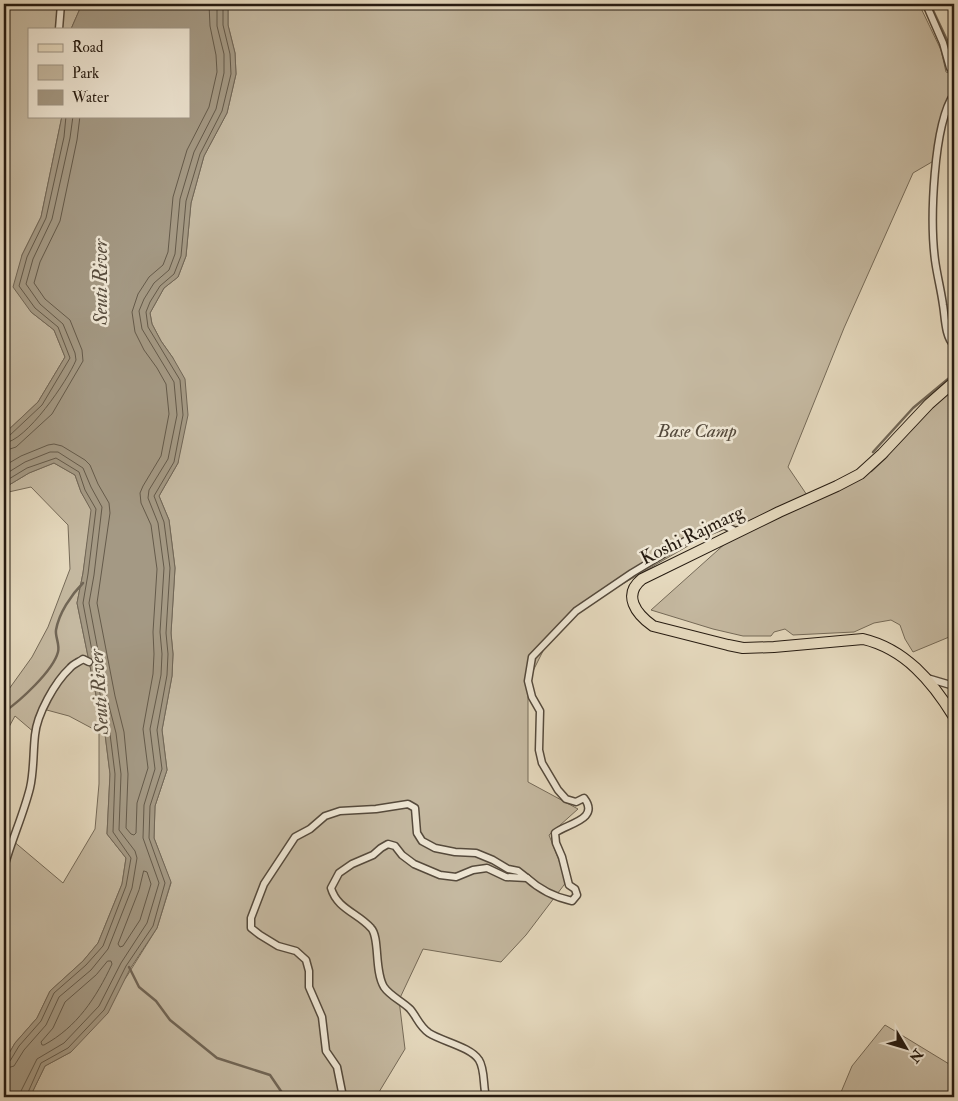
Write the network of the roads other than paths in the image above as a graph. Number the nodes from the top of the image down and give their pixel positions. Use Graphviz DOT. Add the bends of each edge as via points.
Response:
graph roads {
  1 [pos="61,4"];
  2 [pos="926,4"];
  3 [pos="59,28"];
  4 [pos="950,68"];
  5 [pos="954,94"];
  6 [pos="954,345"];
  7 [pos="954,382"];
  8 [pos="737,532"];
  9 [pos="89,662"];
  10 [pos="926,678"];
  11 [pos="954,686"];
  12 [pos="954,717"];
  13 [pos="4,868"];
  14 [pos="527,878"];
  15 [pos="343,1097"];
  16 [pos="486,1097"];
  1 -- 3 [label="street"];
  2 -- 4 [label="street" via="943,42"];
  5 -- 6 [label="street" via="942,121 938,142 933,220 935,259 950,342"];
  7 -- 8 [label="main road, Koshi Rajmarg" via="860,474"];
  8 -- 10 [label="main road, Koshi Rajmarg" via="642,579 635,587 632,601 647,622 743,648 854,639 877,642 894,650"];
  8 -- 14 [label="street" via="724,525 685,541 632,573 576,611 532,657 528,681 540,712 542,763 566,799 576,802 584,798 588,810 580,822 555,834 569,885 577,895 572,901 540,889"];
  9 -- 13 [label="street" via="83,659 70,668 43,709 35,733 30,787"];
  10 -- 11 [label="street"];
  10 -- 12 [label="main road, Koshi Rajmarg"];
  14 -- 15 [label="street" via="476,853 435,848 422,841 417,833 415,808 408,804 340,811 325,816 295,838 264,884 251,918 251,928 278,946 296,951 306,960 309,987 322,1017 326,1051 337,1067"];
  14 -- 16 [label="street" via="506,877 487,868 456,877 440,875 414,864 395,846 388,844 373,856 339,873 332,888 339,902 375,934 376,958 383,986 410,1010 421,1027 470,1052 478,1060"];
}
